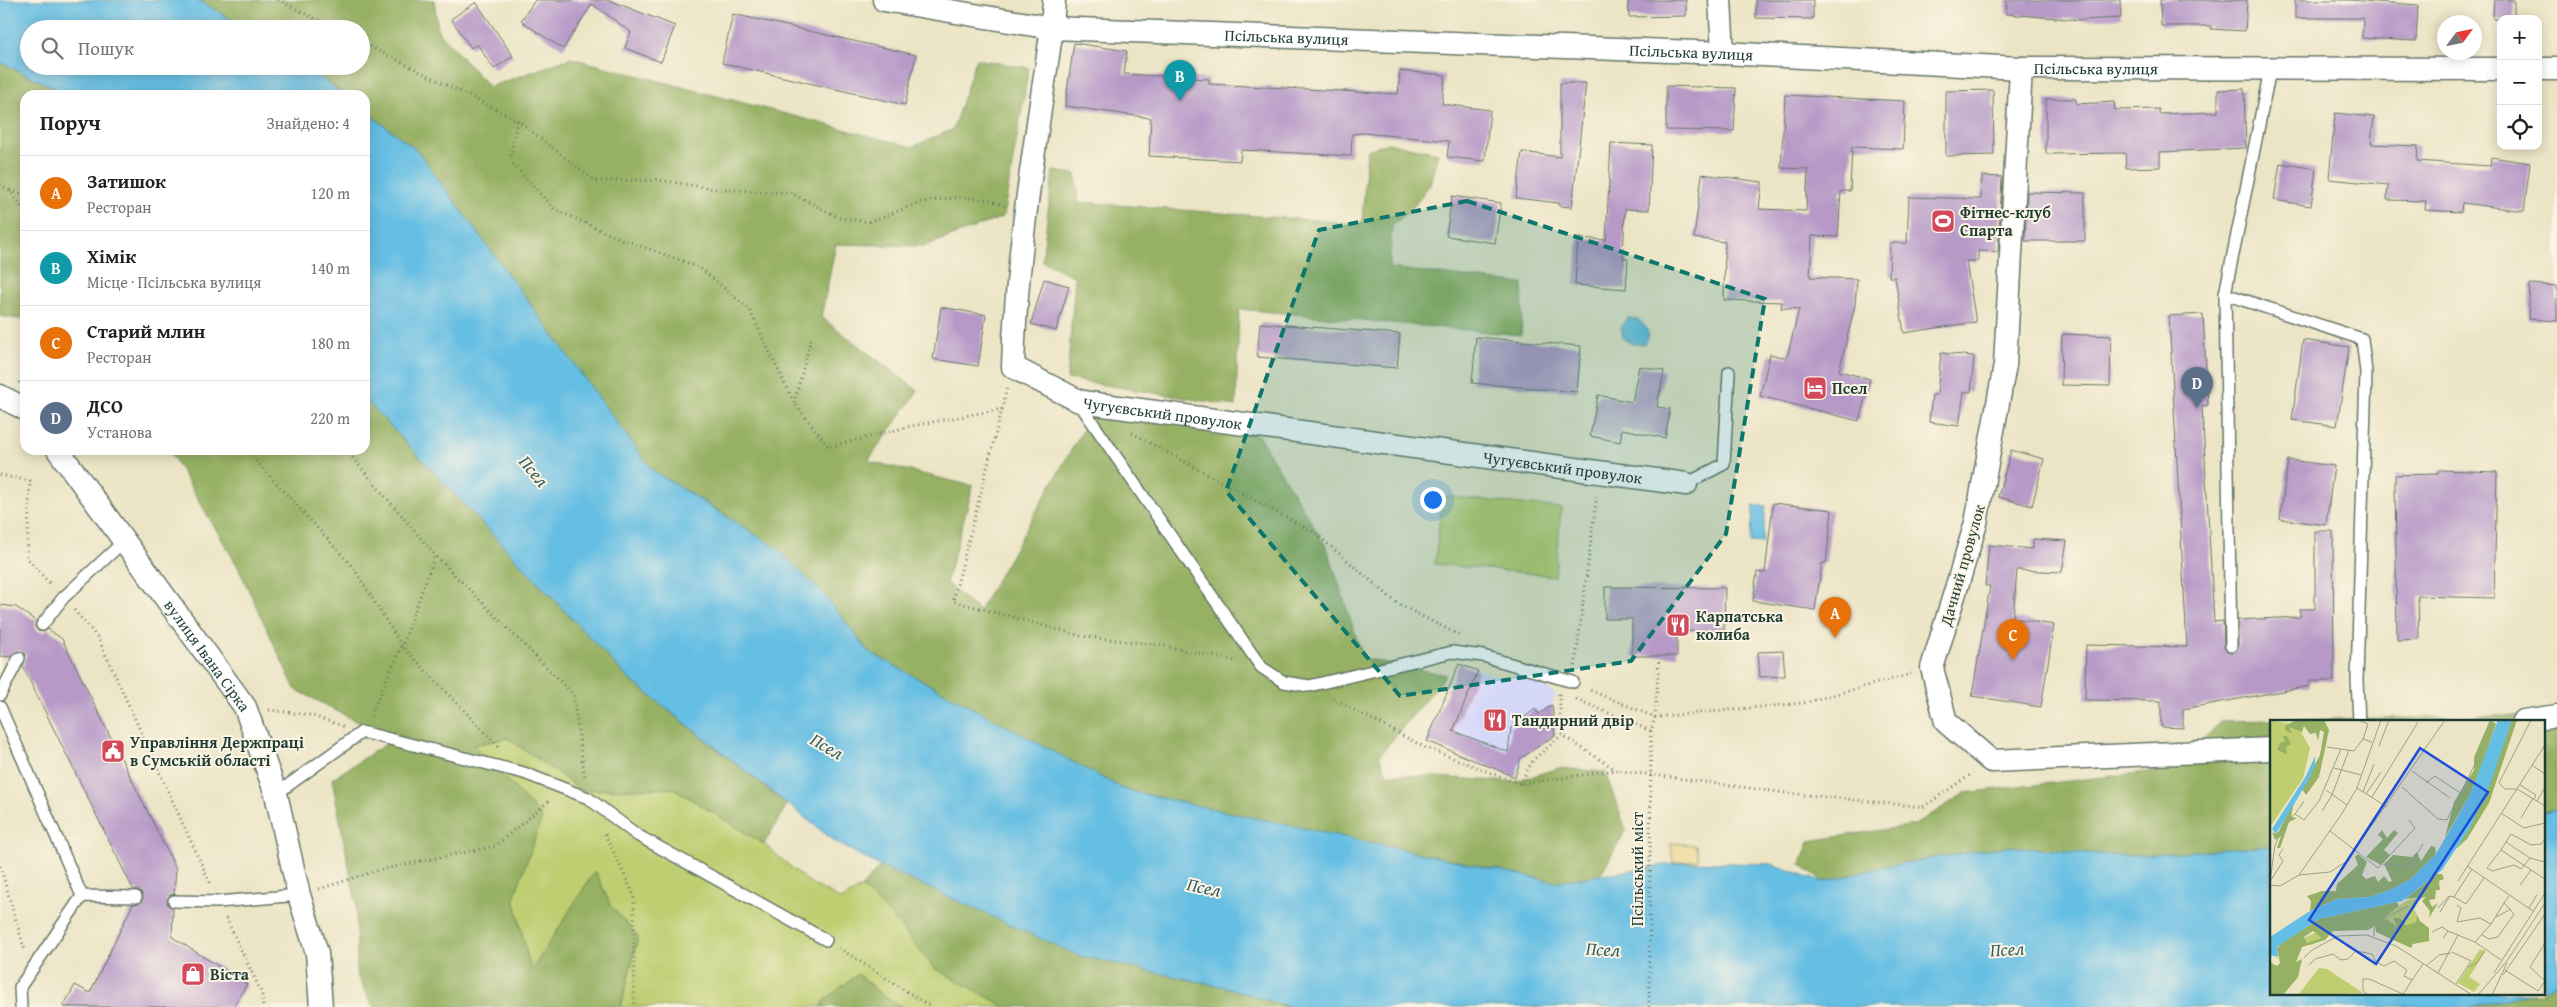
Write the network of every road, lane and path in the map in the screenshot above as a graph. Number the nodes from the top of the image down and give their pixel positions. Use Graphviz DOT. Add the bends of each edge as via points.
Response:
graph roads {
  1 [pos="278,0"];
  2 [pos="884,0"];
  3 [pos="1054,0"];
  4 [pos="1720,0"];
  5 [pos="318,20"];
  6 [pos="1052,28"];
  7 [pos="370,46"];
  8 [pos="1723,52"];
  9 [pos="2021,68"];
  10 [pos="2497,69"];
  11 [pos="2542,69"];
  12 [pos="2557,69"];
  13 [pos="2270,70"];
  14 [pos="517,120"];
  15 [pos="0,185"];
  16 [pos="10,191"];
  17 [pos="20,193"];
  18 [pos="20,204"];
  19 [pos="1026,216"];
  20 [pos="2225,294"];
  21 [pos="811,339"];
  22 [pos="1013,367"];
  23 [pos="1729,372"];
  24 [pos="0,396"];
  25 [pos="1078,401"];
  26 [pos="794,403"];
  27 [pos="20,406"];
  28 [pos="1002,409"];
  29 [pos="1125,428"];
  30 [pos="62,455"];
  31 [pos="251,455"];
  32 [pos="350,455"];
  33 [pos="1600,473"];
  34 [pos="0,475"];
  35 [pos="1686,484"];
  36 [pos="123,542"];
  37 [pos="435,554"];
  38 [pos="63,598"];
  39 [pos="42,625"];
  40 [pos="1468,639"];
  41 [pos="402,646"];
  42 [pos="2231,646"];
  43 [pos="19,658"];
  44 [pos="1659,662"];
  45 [pos="1261,667"];
  46 [pos="1932,668"];
  47 [pos="1558,679"];
  48 [pos="1573,682"];
  49 [pos="1310,686"];
  50 [pos="0,695"];
  51 [pos="0,707"];
  52 [pos="245,707"];
  53 [pos="2557,716"];
  54 [pos="1655,718"];
  55 [pos="2359,720"];
  56 [pos="2530,720"];
  57 [pos="1651,731"];
  58 [pos="362,732"];
  59 [pos="1562,735"];
  60 [pos="2270,749"];
  61 [pos="1991,761"];
  62 [pos="1616,770"];
  63 [pos="524,773"];
  64 [pos="1520,784"];
  65 [pos="564,789"];
  66 [pos="276,794"];
  67 [pos="588,798"];
  68 [pos="0,866"];
  69 [pos="299,895"];
  70 [pos="82,896"];
  71 [pos="136,897"];
  72 [pos="174,901"];
  73 [pos="218,902"];
  74 [pos="826,940"];
  75 [pos="30,971"];
  76 [pos="21,1007"];
  77 [pos="263,1007"];
  78 [pos="321,1007"];
  79 [pos="634,1007"];
  80 [pos="931,1007"];
  81 [pos="1649,1007"];
  1 -- 5 [label="path"];
  2 -- 6 [label="street, Псільська вулиця"];
  3 -- 6 [label="street"];
  4 -- 8 [label="street"];
  6 -- 8 [label="street, Псільська вулиця"];
  6 -- 19 [label="street"];
  7 -- 14 [label="path"];
  8 -- 9 [label="street, Псільська вулиця"];
  9 -- 13 [label="street, Псільська вулиця"];
  9 -- 46 [label="street, Дачний провулок" via="2005,365 1976,523"];
  10 -- 13 [label="street, Псільська вулиця"];
  11 -- 12 [label="street"];
  13 -- 20 [label="lane"];
  14 -- 19 [label="path" via="595,181 659,180 716,189 791,193 840,218 870,222 921,202 960,197 990,200"];
  14 -- 26 [label="path" via="510,161 554,209 616,237 699,267 749,309"];
  15 -- 16 [label="path"];
  16 -- 17 [label="path"];
  16 -- 18 [label="path"];
  19 -- 22 [label="street" via="1014,319"];
  20 -- 42 [label="lane"];
  20 -- 55 [label="lane" via="2362,339 2366,372 2357,680"];
  21 -- 26 [label="path"];
  22 -- 25 [label="street, Чугуєвський провулок"];
  22 -- 28 [label="path"];
  23 -- 35 [label="lane" via="1724,464"];
  24 -- 27 [label="street"];
  25 -- 33 [label="street, Чугуєвський провулок"];
  25 -- 45 [label="lane"];
  26 -- 28 [label="path" via="829,447 911,426"];
  28 -- 45 [label="path" via="953,602 1081,636 1160,645"];
  29 -- 40 [label="path" via="1314,533 1398,604"];
  30 -- 36 [label="street, вулиця Івана Сірка"];
  31 -- 41 [label="path" via="352,566"];
  32 -- 37 [label="path"];
  33 -- 35 [label="street, Чугуєвський провулок"];
  33 -- 48 [label="path"];
  34 -- 38 [label="path" via="30,481 27,558"];
  36 -- 38 [label="lane"];
  36 -- 52 [label="street, вулиця Івана Сірка"];
  37 -- 41 [label="path"];
  37 -- 67 [label="path" via="573,694"];
  38 -- 39 [label="lane"];
  38 -- 73 [label="path" via="98,638"];
  41 -- 58 [label="path"];
  41 -- 63 [label="path"];
  43 -- 50 [label="lane"];
  44 -- 54 [label="path, Псільський міст"];
  45 -- 49 [label="lane" via="1284,682"];
  46 -- 54 [label="path" via="1803,703"];
  46 -- 61 [label="street" via="1946,722"];
  47 -- 48 [label="lane"];
  47 -- 49 [label="lane" via="1484,656 1452,652"];
  47 -- 59 [label="path"];
  48 -- 54 [label="path"];
  48 -- 57 [label="path" via="1572,698"];
  49 -- 64 [label="path" via="1424,747"];
  51 -- 70 [label="lane"];
  52 -- 58 [label="path" via="310,715"];
  52 -- 66 [label="street, вулиця Івана Сірка"];
  53 -- 56 [label="street"];
  54 -- 57 [label="path, Псільський міст"];
  57 -- 81 [label="path, Псільський міст, bridge"];
  58 -- 63 [label="lane"];
  58 -- 66 [label="lane"];
  59 -- 62 [label="path"];
  59 -- 64 [label="path" via="1532,760"];
  60 -- 61 [label="street"];
  61 -- 62 [label="path" via="1923,807"];
  62 -- 64 [label="path"];
  63 -- 65 [label="lane"];
  65 -- 67 [label="lane"];
  65 -- 69 [label="path" via="495,846 379,870"];
  66 -- 69 [label="street, вулиця Івана Сірка"];
  67 -- 74 [label="lane" via="637,835"];
  67 -- 79 [label="path" via="634,896"];
  68 -- 75 [label="path"];
  69 -- 73 [label="lane"];
  69 -- 78 [label="street, вулиця Івана Сірка" via="317,953"];
  70 -- 71 [label="lane"];
  70 -- 75 [label="lane"];
  72 -- 73 [label="lane"];
  73 -- 77 [label="path" via="262,994"];
  74 -- 80 [label="path"];
  75 -- 76 [label="lane" via="20,987"];
}
